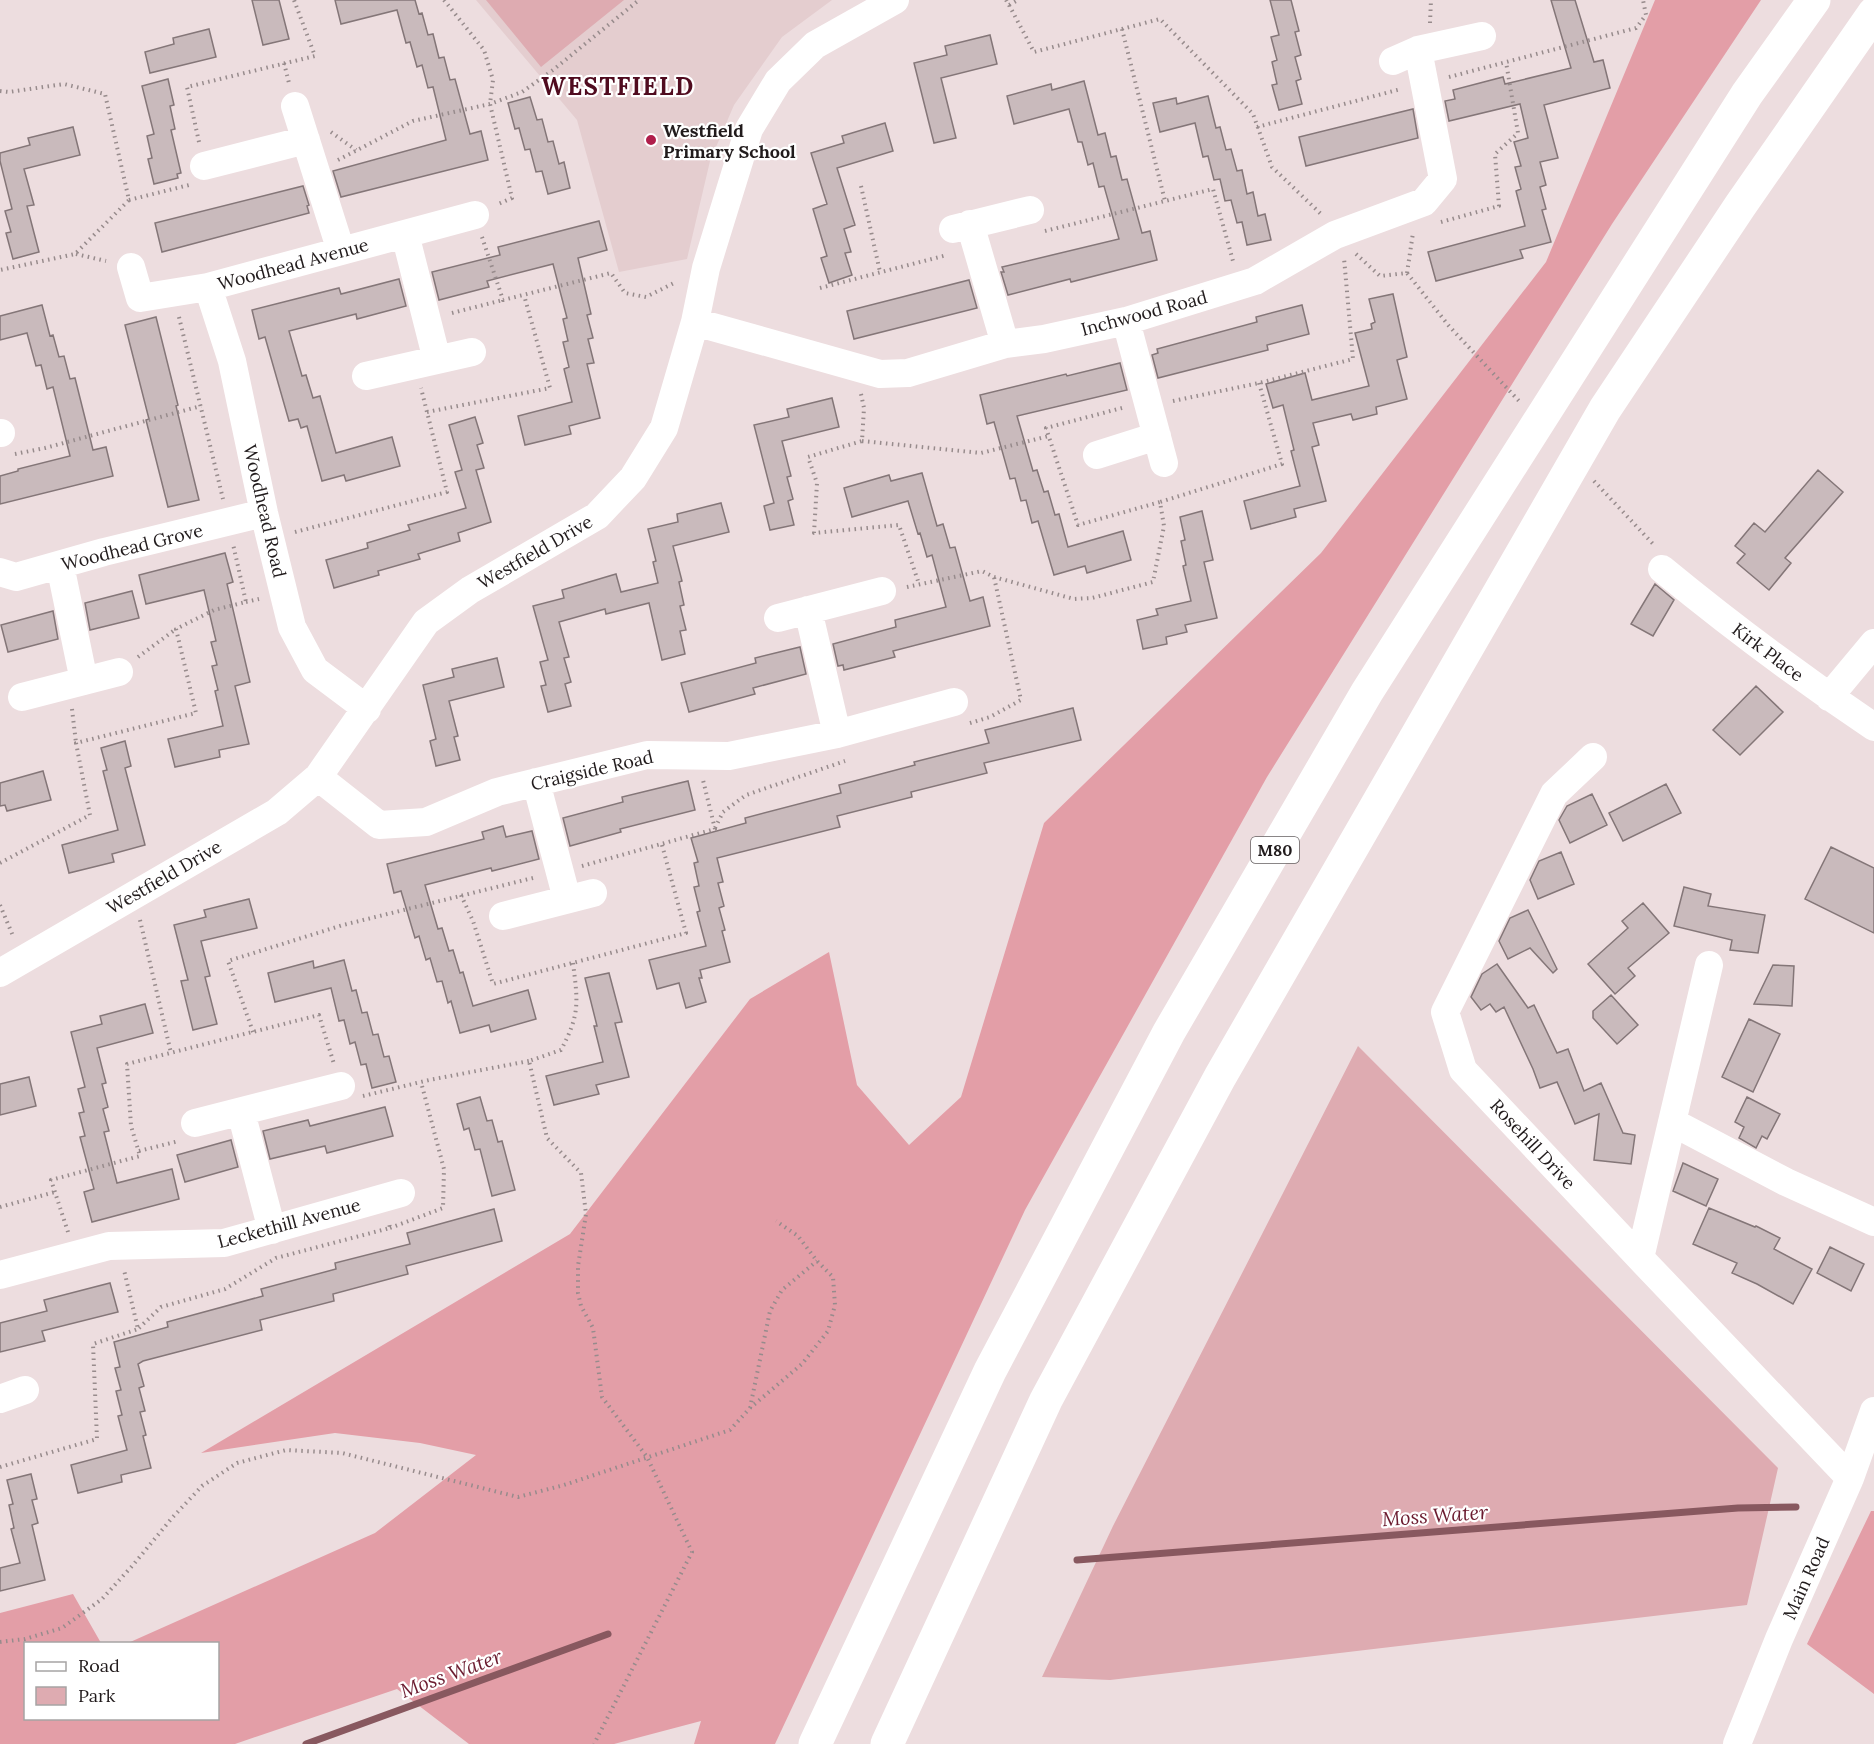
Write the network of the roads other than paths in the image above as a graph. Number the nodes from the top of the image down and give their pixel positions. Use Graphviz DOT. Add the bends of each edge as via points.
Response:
graph roads {
  1 [pos="1814,0"];
  2 [pos="878,4"];
  3 [pos="1874,13"];
  4 [pos="1482,36"];
  5 [pos="295,106"];
  6 [pos="306,140"];
  7 [pos="204,166"];
  8 [pos="475,215"];
  9 [pos="1032,222"];
  10 [pos="405,234"];
  11 [pos="341,251"];
  12 [pos="131,267"];
  13 [pos="208,287"];
  14 [pos="1126,321"];
  15 [pos="695,322"];
  16 [pos="1005,344"];
  17 [pos="472,352"];
  18 [pos="426,362"];
  19 [pos="366,376"];
  20 [pos="1097,454"];
  21 [pos="267,526"];
  22 [pos="60,565"];
  23 [pos="1662,569"];
  24 [pos="0,572"];
  25 [pos="882,591"];
  26 [pos="808,610"];
  27 [pos="778,618"];
  28 [pos="1874,643"];
  29 [pos="119,672"];
  30 [pos="76,683"];
  31 [pos="22,697"];
  32 [pos="1830,697"];
  33 [pos="954,702"];
  34 [pos="367,709"];
  35 [pos="1874,727"];
  36 [pos="837,734"];
  37 [pos="1593,756"];
  38 [pos="318,777"];
  39 [pos="536,782"];
  40 [pos="503,916"];
  41 [pos="1709,965"];
  42 [pos="0,973"];
  43 [pos="341,1086"];
  44 [pos="241,1112"];
  45 [pos="1672,1122"];
  46 [pos="195,1123"];
  47 [pos="391,1196"];
  48 [pos="1874,1222"];
  49 [pos="272,1230"];
  50 [pos="1640,1258"];
  51 [pos="0,1275"];
  52 [pos="1874,1411"];
  53 [pos="1850,1478"];
  54 [pos="815,1744"];
  55 [pos="887,1744"];
  56 [pos="1737,1744"];
  1 -- 54 [label="highway, M80" via="1747,94 1366,692 1169,1032 990,1371"];
  2 -- 15 [label="street, Westfield Drive" via="815,45 778,81 749,129 706,268"];
  3 -- 55 [label="highway" via="1605,409 1220,1077 1046,1400"];
  4 -- 14 [label="street, Inchwood Road" via="1406,55 1443,178 1424,202 1339,238 1255,281"];
  5 -- 6 [label="street"];
  6 -- 7 [label="street"];
  6 -- 11 [label="street"];
  8 -- 10 [label="street, Woodhead Avenue"];
  9 -- 16 [label="street" via="966,234"];
  10 -- 11 [label="street, Woodhead Avenue"];
  10 -- 18 [label="street" via="427,318"];
  11 -- 13 [label="street, Woodhead Avenue"];
  12 -- 13 [label="street, Woodhead Avenue" via="140,298"];
  13 -- 21 [label="street, Woodhead Road" via="232,361"];
  14 -- 16 [label="street, Inchwood Road"];
  14 -- 20 [label="street" via="1160,450"];
  15 -- 16 [label="street, Inchwood Road" via="880,374 908,373"];
  15 -- 34 [label="street, Westfield Drive" via="664,428 633,478 597,516 470,590 426,622"];
  17 -- 18 [label="street"];
  18 -- 19 [label="street"];
  21 -- 22 [label="street, Woodhead Grove" via="229,522"];
  21 -- 34 [label="street, Woodhead Road" via="292,627 315,670"];
  22 -- 24 [label="street, Woodhead Grove" via="16,577"];
  22 -- 30 [label="street"];
  23 -- 32 [label="street, Kirk Place"];
  25 -- 26 [label="street"];
  26 -- 27 [label="street"];
  26 -- 36 [label="street"];
  28 -- 32 [label="street"];
  29 -- 30 [label="street"];
  30 -- 31 [label="street"];
  32 -- 35 [label="street, Kirk Place"];
  33 -- 36 [label="street, Craigside Road"];
  34 -- 38 [label="street, Westfield Drive"];
  36 -- 39 [label="street, Craigside Road" via="729,756 647,755"];
  37 -- 50 [label="street, Rosehill Drive" via="1554,794 1445,1012 1463,1070"];
  38 -- 39 [label="street, Craigside Road" via="379,825 426,822 497,792"];
  38 -- 42 [label="street, Westfield Drive" via="277,812"];
  39 -- 40 [label="street" via="560,872 580,896"];
  41 -- 45 [label="street"];
  43 -- 44 [label="street"];
  44 -- 46 [label="street"];
  44 -- 49 [label="street"];
  45 -- 48 [label="street" via="1786,1182"];
  45 -- 50 [label="street"];
  47 -- 49 [label="street, Leckethill Avenue"];
  49 -- 51 [label="street, Leckethill Avenue" via="224,1243 110,1246"];
  50 -- 53 [label="street, Rosehill Drive"];
  52 -- 53 [label="street, Main Road"];
  53 -- 56 [label="street, Main Road"];
}
